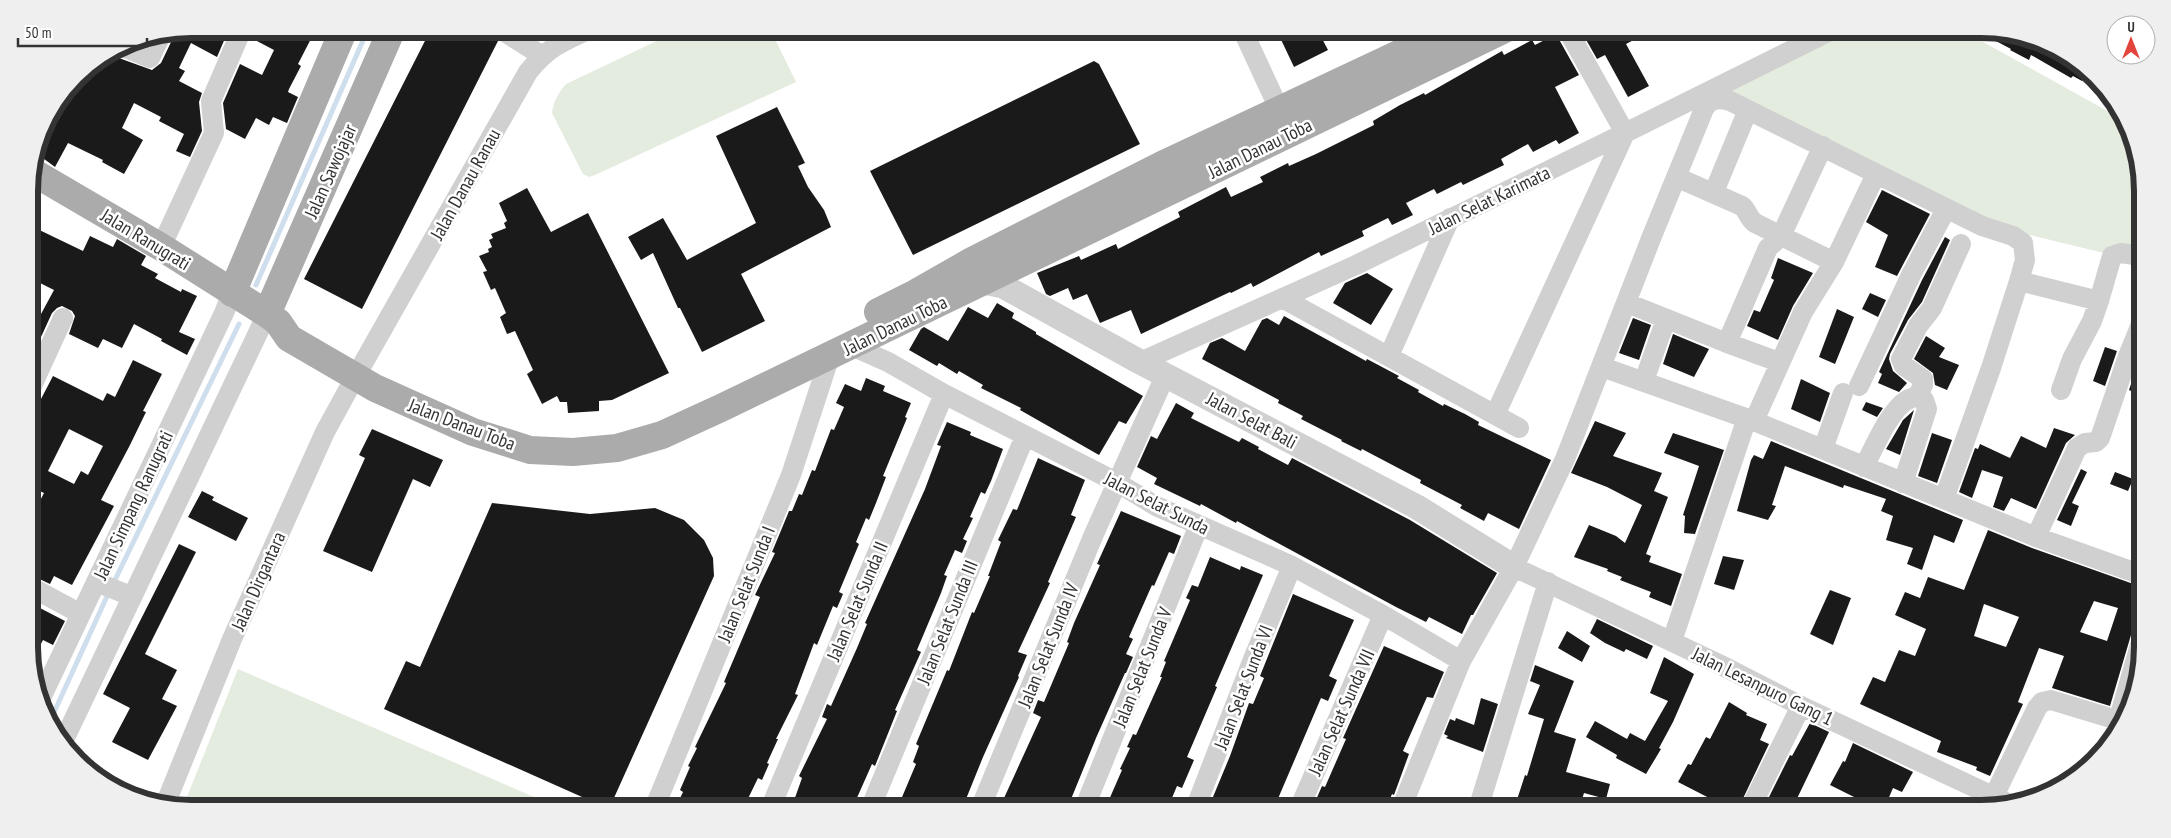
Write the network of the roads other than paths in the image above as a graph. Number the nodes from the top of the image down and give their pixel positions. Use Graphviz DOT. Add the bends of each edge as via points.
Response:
graph roads {
  1 [pos="1246,37"];
  2 [pos="1435,37"];
  3 [pos="1488,37"];
  4 [pos="1572,37"];
  5 [pos="1818,37"];
  6 [pos="238,38"];
  7 [pos="343,38"];
  8 [pos="386,38"];
  9 [pos="514,38"];
  10 [pos="571,38"];
  11 [pos="158,41"];
  12 [pos="130,50"];
  13 [pos="541,55"];
  14 [pos="1280,111"];
  15 [pos="333,112"];
  16 [pos="1745,117"];
  17 [pos="1625,133"];
  18 [pos="1823,146"];
  19 [pos="1876,174"];
  20 [pos="38,175"];
  21 [pos="1676,177"];
  22 [pos="1714,192"];
  23 [pos="1946,209"];
  24 [pos="1450,218"];
  25 [pos="1781,236"];
  26 [pos="1961,244"];
  27 [pos="161,247"];
  28 [pos="2134,255"];
  29 [pos="1834,262"];
  30 [pos="978,272"];
  31 [pos="2019,281"];
  32 [pos="1282,298"];
  33 [pos="2099,301"];
  34 [pos="228,303"];
  35 [pos="1627,303"];
  36 [pos="268,315"];
  37 [pos="63,318"];
  38 [pos="1666,319"];
  39 [pos="2134,341"];
  40 [pos="1727,343"];
  41 [pos="841,351"];
  42 [pos="1389,356"];
  43 [pos="1140,362"];
  44 [pos="1780,362"];
  45 [pos="1602,367"];
  46 [pos="359,370"];
  47 [pos="38,373"];
  48 [pos="1166,374"];
  49 [pos="1644,381"];
  50 [pos="2061,390"];
  51 [pos="944,394"];
  52 [pos="1918,395"];
  53 [pos="1494,415"];
  54 [pos="1751,420"];
  55 [pos="1519,428"];
  56 [pos="1025,436"];
  57 [pos="1823,450"];
  58 [pos="1864,467"];
  59 [pos="1118,483"];
  60 [pos="1903,483"];
  61 [pos="1944,499"];
  62 [pos="1199,525"];
  63 [pos="2036,537"];
  64 [pos="1292,566"];
  65 [pos="1514,567"];
  66 [pos="2134,572"];
  67 [pos="1548,582"];
  68 [pos="114,589"];
  69 [pos="37,590"];
  70 [pos="81,614"];
  71 [pos="1383,616"];
  72 [pos="1672,641"];
  73 [pos="1461,661"];
  74 [pos="2129,681"];
  75 [pos="44,691"];
  76 [pos="2123,702"];
  77 [pos="1801,706"];
  78 [pos="2111,727"];
  79 [pos="65,736"];
  80 [pos="1994,796"];
  81 [pos="172,799"];
  82 [pos="2000,799"];
  83 [pos="658,800"];
  84 [pos="774,800"];
  85 [pos="874,800"];
  86 [pos="984,800"];
  87 [pos="1088,800"];
  88 [pos="1198,800"];
  89 [pos="1303,800"];
  90 [pos="1404,800"];
  91 [pos="1481,800"];
  92 [pos="1754,800"];
  1 -- 14 [label="street"];
  2 -- 14 [label="main road, Jalan Danau Toba"];
  3 -- 30 [label="main road, Jalan Danau Toba"];
  4 -- 17 [label="street"];
  5 -- 17 [label="street, Jalan Selat Karimata"];
  6 -- 27 [label="street" via="211,101 214,133"];
  7 -- 15 [label="main road, Jalan Sawojajar"];
  8 -- 15 [label="main road, Jalan Sawojajar"];
  9 -- 13 [label="street"];
  10 -- 13 [label="street, Jalan Danau Ranau"];
  11 -- 12 [label="street" via="150,58"];
  13 -- 46 [label="street, Jalan Danau Ranau" via="528,72"];
  14 -- 30 [label="main road, Jalan Danau Toba" via="1162,165"];
  15 -- 34 [label="main road, Jalan Sawojajar"];
  15 -- 36 [label="main road, Jalan Sawojajar"];
  16 -- 22 [label="street"];
  17 -- 24 [label="street, Jalan Selat Karimata"];
  17 -- 53 [label="street"];
  18 -- 19 [label="street"];
  18 -- 21 [label="street" via="1730,101 1716,99 1706,106"];
  18 -- 25 [label="street"];
  19 -- 23 [label="street"];
  19 -- 29 [label="street"];
  20 -- 27 [label="main road, Jalan Ranugrati"];
  21 -- 22 [label="street"];
  21 -- 35 [label="street"];
  22 -- 25 [label="street" via="1742,206 1750,220"];
  23 -- 31 [label="street" via="2019,239 2025,252"];
  23 -- 57 [label="street" via="1851,389"];
  24 -- 32 [label="street, Jalan Selat Karimata"];
  24 -- 42 [label="street"];
  25 -- 29 [label="street"];
  25 -- 40 [label="street" via="1768,248"];
  26 -- 52 [label="street" via="1932,308 1918,326 1901,359 1907,369 1923,379"];
  27 -- 34 [label="main road, Jalan Ranugrati"];
  28 -- 33 [label="street" via="2121,253 2112,256"];
  29 -- 44 [label="street" via="1803,312"];
  30 -- 41 [label="main road, Jalan Danau Toba"];
  30 -- 43 [label="street, Jalan Selat Bali"];
  30 -- 46 [label="main road, Jalan Danau Toba" via="916,294 695,403 611,434 554,438 506,427"];
  31 -- 33 [label="street"];
  31 -- 61 [label="street"];
  32 -- 42 [label="street"];
  32 -- 43 [label="street, Jalan Selat Karimata"];
  33 -- 50 [label="street"];
  34 -- 36 [label="main road, Jalan Ranugrati"];
  34 -- 68 [label="street, Jalan Simpang Ranugrati"];
  35 -- 38 [label="street"];
  35 -- 45 [label="street"];
  36 -- 46 [label="main road, Jalan Danau Toba" via="297,326"];
  36 -- 68 [label="street"];
  37 -- 47 [label="street"];
  38 -- 40 [label="street"];
  38 -- 49 [label="street"];
  39 -- 63 [label="street" via="2100,438 2078,447"];
  40 -- 44 [label="street"];
  41 -- 46 [label="main road, Jalan Danau Toba" via="662,435 617,448 573,452 530,450 473,432 399,400"];
  41 -- 51 [label="street, Jalan Selat Sunda" via="888,362"];
  41 -- 83 [label="street, Jalan Selat Sunda I"];
  42 -- 53 [label="street"];
  43 -- 48 [label="street, Jalan Selat Bali"];
  44 -- 54 [label="street"];
  45 -- 49 [label="street"];
  45 -- 65 [label="street" via="1565,459"];
  46 -- 81 [label="street, Jalan Dirgantara" via="322,439 232,639"];
  48 -- 59 [label="street, Jalan Selat Sunda IV"];
  48 -- 65 [label="street, Jalan Selat Bali" via="1417,507"];
  49 -- 54 [label="street"];
  51 -- 56 [label="street, Jalan Selat Sunda"];
  51 -- 84 [label="street, Jalan Selat Sunda II"];
  52 -- 58 [label="street" via="1907,400 1894,414"];
  52 -- 60 [label="street" via="1927,406 1927,413"];
  53 -- 55 [label="street"];
  54 -- 57 [label="street"];
  54 -- 72 [label="street"];
  56 -- 59 [label="street, Jalan Selat Sunda"];
  56 -- 85 [label="street, Jalan Selat Sunda III"];
  57 -- 58 [label="street"];
  58 -- 60 [label="street"];
  59 -- 62 [label="street, Jalan Selat Sunda" via="1156,506"];
  59 -- 86 [label="street, Jalan Selat Sunda IV"];
  60 -- 61 [label="street"];
  61 -- 63 [label="street"];
  62 -- 64 [label="street, Jalan Selat Sunda"];
  62 -- 87 [label="street, Jalan Selat Sunda V"];
  63 -- 66 [label="street"];
  64 -- 71 [label="street, Jalan Selat Sunda"];
  64 -- 88 [label="street, Jalan Selat Sunda VI"];
  65 -- 67 [label="street, Jalan Lesanpuro Gang 1"];
  65 -- 73 [label="street"];
  67 -- 72 [label="street, Jalan Lesanpuro Gang 1"];
  67 -- 91 [label="street"];
  68 -- 70 [label="street, Jalan Simpang Ranugrati"];
  68 -- 79 [label="street"];
  69 -- 70 [label="street"];
  70 -- 75 [label="street, Jalan Simpang Ranugrati"];
  71 -- 73 [label="street, Jalan Selat Sunda"];
  71 -- 89 [label="street, Jalan Selat Sunda VII"];
  72 -- 77 [label="street, Jalan Lesanpuro Gang 1"];
  73 -- 90 [label="street"];
  74 -- 76 [label="street"];
  77 -- 80 [label="street, Jalan Lesanpuro Gang 1"];
  77 -- 92 [label="street"];
  78 -- 80 [label="street" via="2051,700 2042,702"];
  80 -- 82 [label="street, Jalan Lesanpuro Gang 1"];
}
